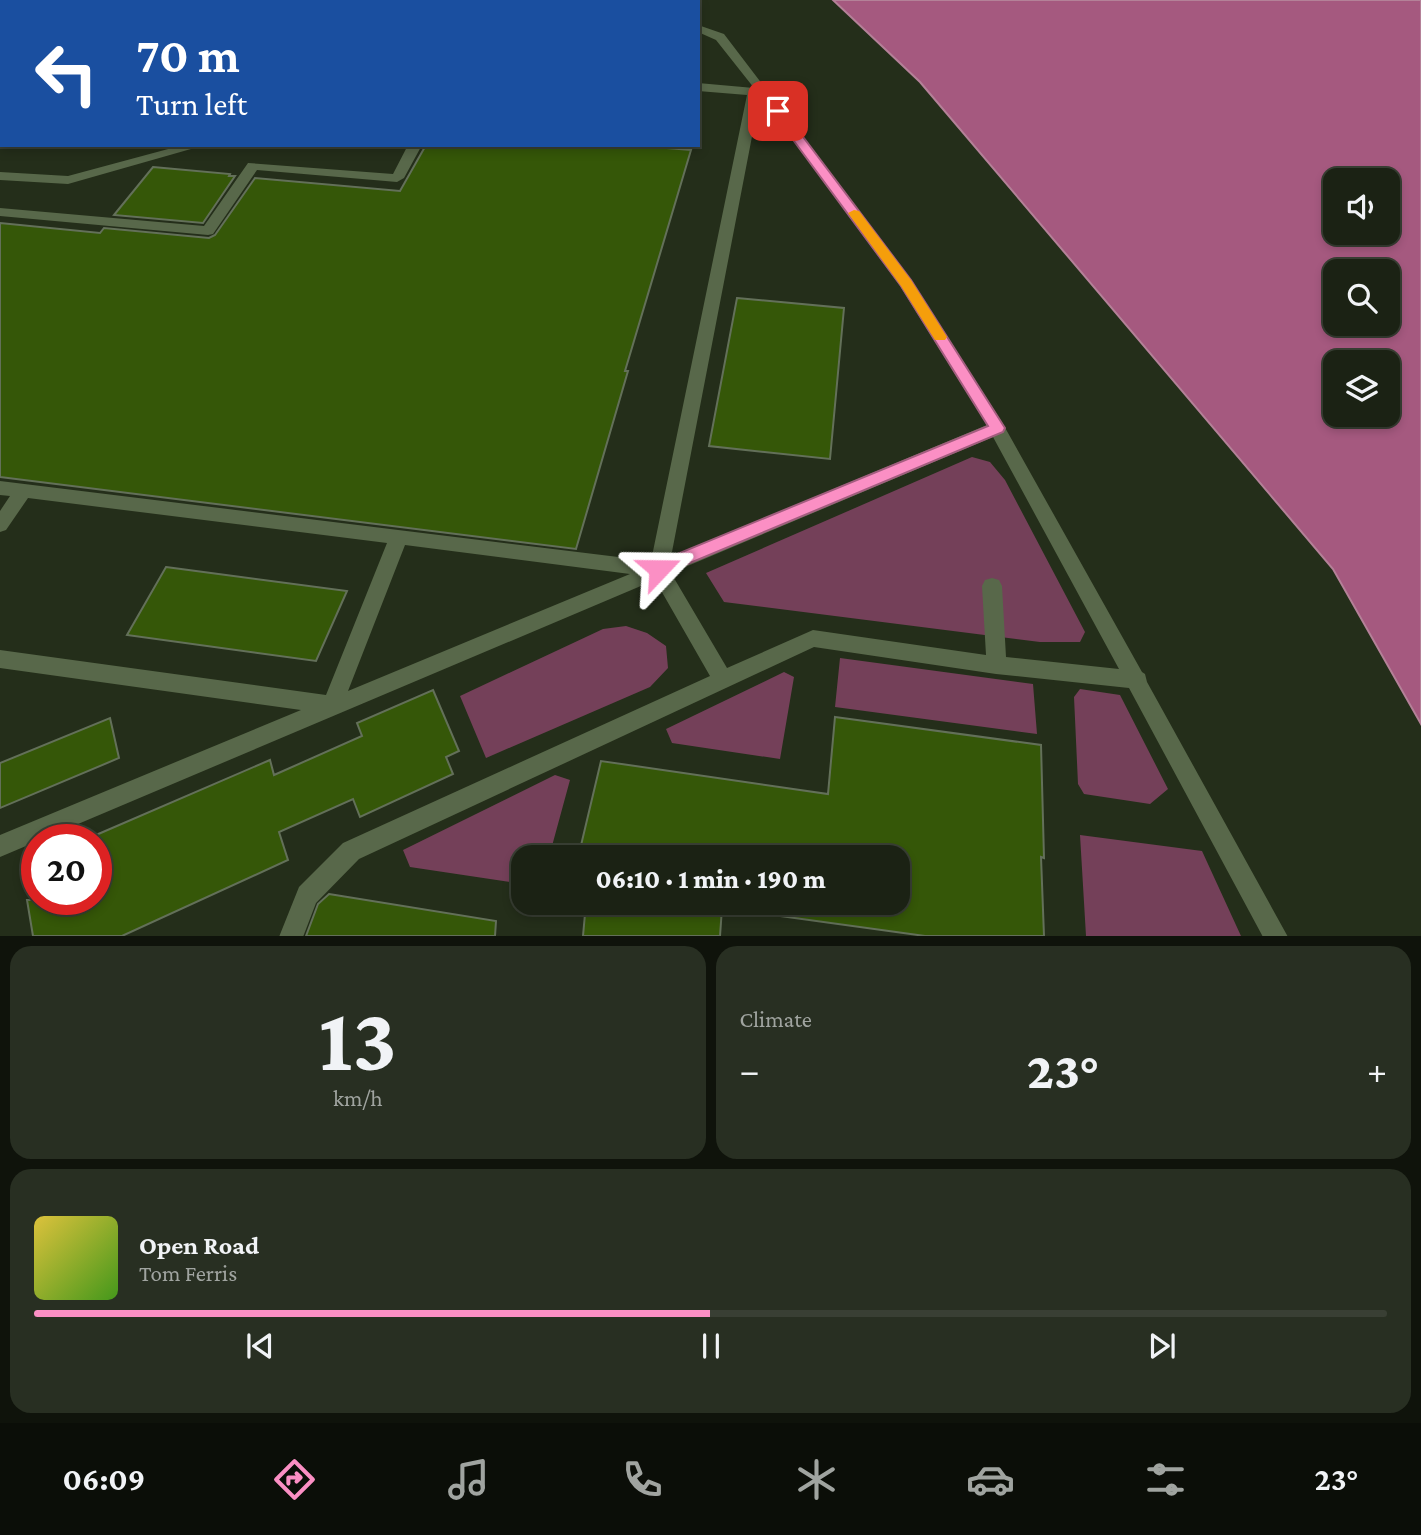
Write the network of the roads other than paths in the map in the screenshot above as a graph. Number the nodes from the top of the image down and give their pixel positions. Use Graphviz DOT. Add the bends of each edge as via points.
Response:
graph roads {
  1 [pos="700,29"];
  2 [pos="700,88"];
  3 [pos="758,91"];
  4 [pos="192,147"];
  5 [pos="414,147"];
  6 [pos="0,176"];
  7 [pos="0,212"];
  8 [pos="997,428"];
  9 [pos="0,488"];
  10 [pos="23,491"];
  11 [pos="0,525"];
  12 [pos="400,537"];
  13 [pos="659,569"];
  14 [pos="992,586"];
  15 [pos="0,659"];
  16 [pos="996,665"];
  17 [pos="723,679"];
  18 [pos="1138,680"];
  19 [pos="332,705"];
  20 [pos="0,846"];
  21 [pos="291,936"];
  22 [pos="1276,936"];
  1 -- 3 [label="lane" via="720,37"];
  2 -- 3 [label="lane"];
  3 -- 8 [label="lane" via="906,283"];
  3 -- 13 [label="lane"];
  4 -- 6 [label="lane" via="68,180"];
  5 -- 7 [label="lane" via="397,178 253,166 208,231"];
  8 -- 13 [label="lane"];
  8 -- 18 [label="lane"];
  9 -- 10 [label="lane"];
  10 -- 11 [label="lane"];
  10 -- 12 [label="lane"];
  12 -- 13 [label="lane"];
  12 -- 19 [label="lane"];
  13 -- 17 [label="lane"];
  13 -- 19 [label="lane"];
  14 -- 16 [label="lane"];
  15 -- 19 [label="lane"];
  16 -- 17 [label="lane" via="813,638"];
  16 -- 18 [label="lane"];
  17 -- 21 [label="lane" via="351,851 307,895"];
  18 -- 22 [label="lane"];
  19 -- 20 [label="lane"];
}
